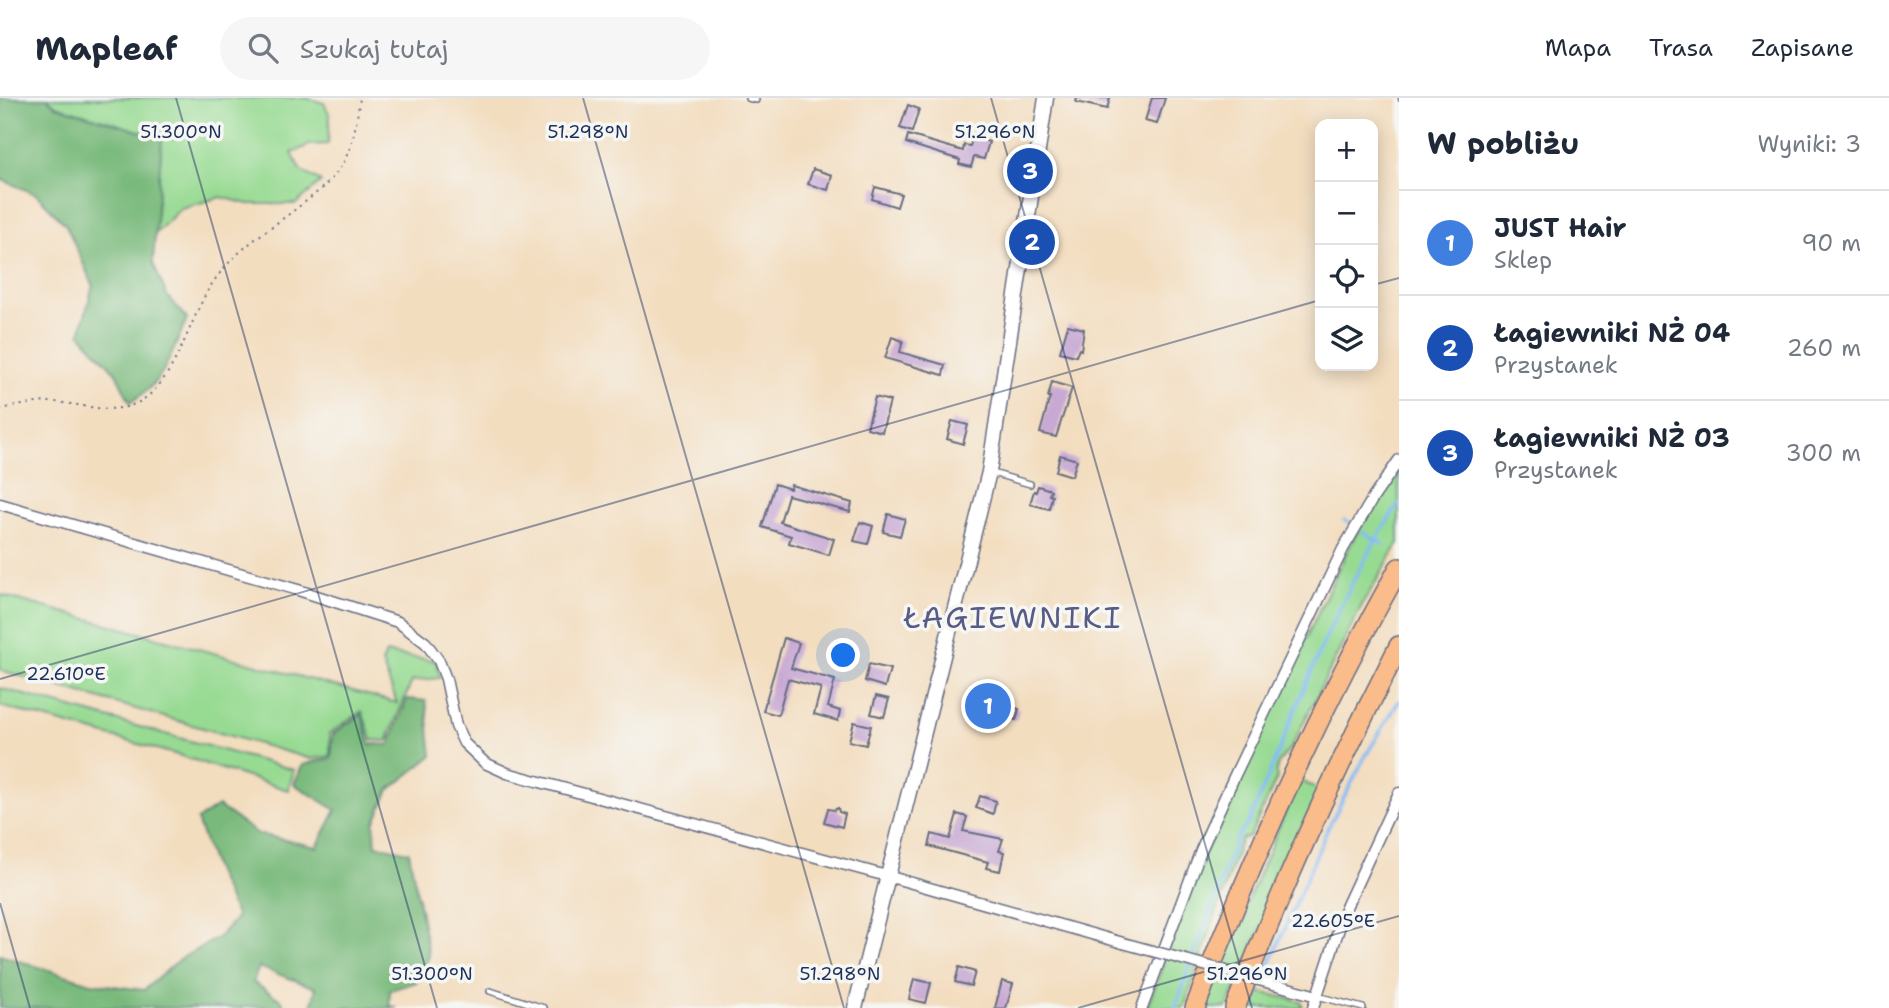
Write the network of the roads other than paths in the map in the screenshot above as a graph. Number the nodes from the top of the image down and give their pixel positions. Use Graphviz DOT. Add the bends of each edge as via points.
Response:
graph roads {
  1 [pos="748,98"];
  2 [pos="1046,98"];
  3 [pos="756,100"];
  4 [pos="1399,460"];
  5 [pos="989,472"];
  6 [pos="1030,484"];
  7 [pos="0,504"];
  8 [pos="1399,568"];
  9 [pos="1399,646"];
  10 [pos="1399,793"];
  11 [pos="887,876"];
  12 [pos="490,991"];
  13 [pos="1317,996"];
  14 [pos="544,1008"];
  15 [pos="855,1008"];
  16 [pos="1142,1008"];
  17 [pos="1195,1008"];
  18 [pos="1235,1008"];
  19 [pos="1313,1008"];
  20 [pos="1363,1008"];
  1 -- 3 [label="lane"];
  2 -- 5 [label="street"];
  4 -- 16 [label="street" via="1343,549 1240,765 1201,850"];
  5 -- 6 [label="lane"];
  5 -- 11 [label="street"];
  7 -- 11 [label="street" via="398,622 426,643 439,660 464,743 485,763 506,774"];
  8 -- 17 [label="highway" via="1280,802"];
  9 -- 18 [label="highway" via="1286,882"];
  10 -- 13 [label="street" via="1346,907"];
  11 -- 13 [label="street, bridge"];
  11 -- 15 [label="street"];
  12 -- 14 [label="lane"];
  13 -- 19 [label="street"];
  13 -- 20 [label="lane"];
}
